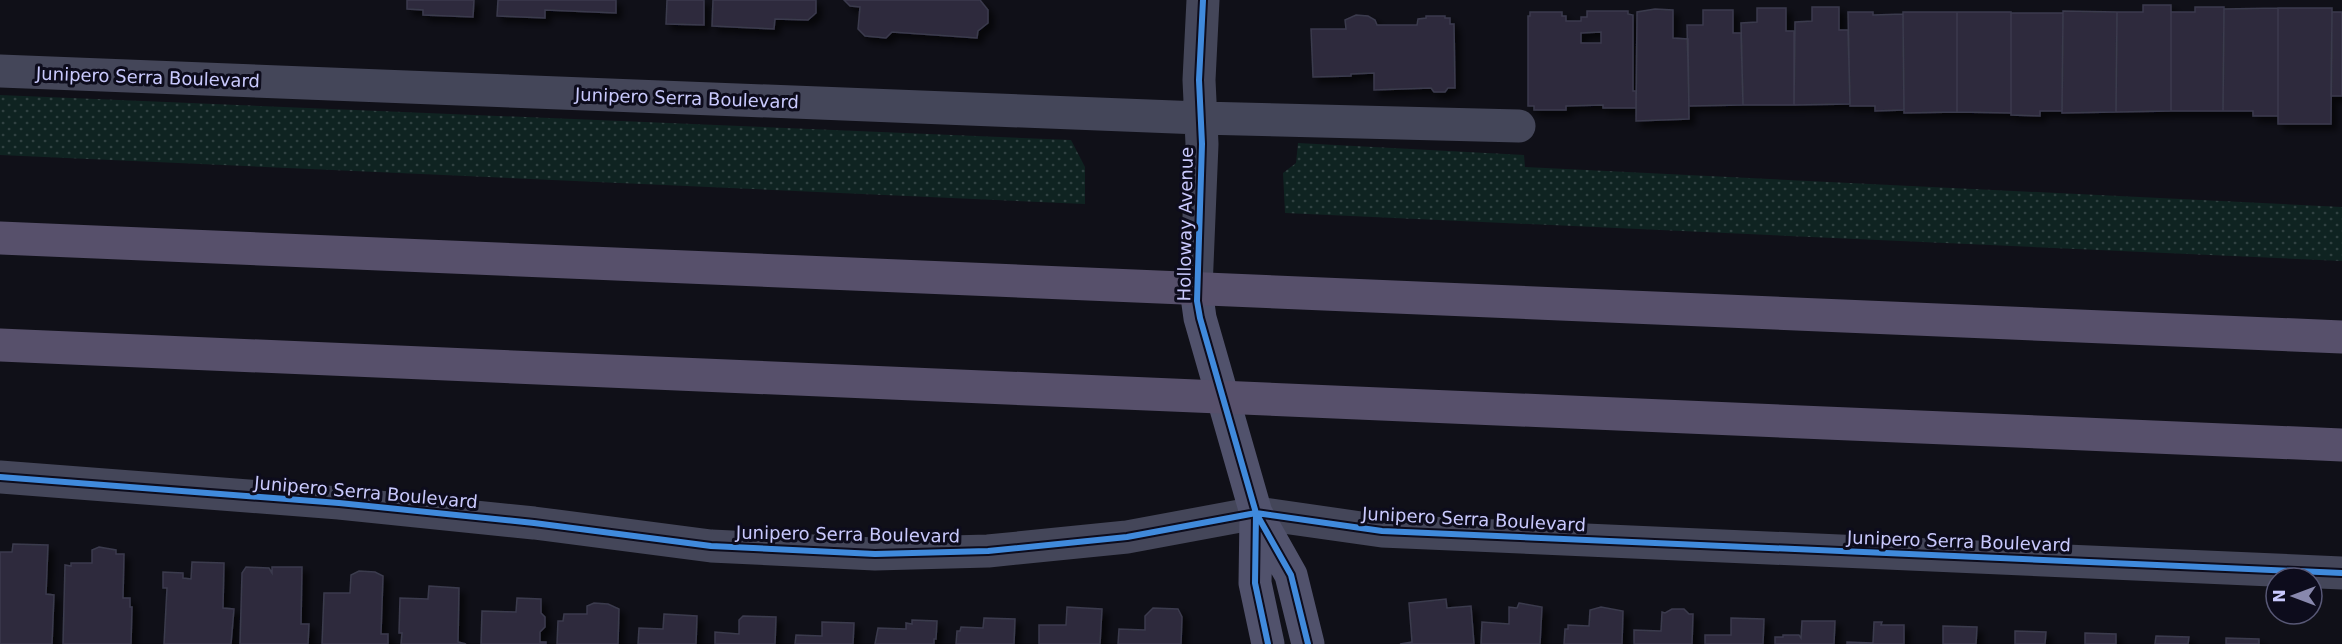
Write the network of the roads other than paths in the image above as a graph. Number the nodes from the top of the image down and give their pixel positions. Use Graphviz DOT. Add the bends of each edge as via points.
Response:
graph roads {
  1 [pos="1203,0"];
  2 [pos="0,71"];
  3 [pos="1200,118"];
  4 [pos="1519,126"];
  5 [pos="0,238"];
  6 [pos="1196,289"];
  7 [pos="2342,337"];
  8 [pos="0,345"];
  9 [pos="1223,397"];
  10 [pos="2342,445"];
  11 [pos="0,477"];
  12 [pos="1256,513"];
  13 [pos="2342,573"];
  14 [pos="1268,644"];
  15 [pos="1308,644"];
  1 -- 3 [label="street, Holloway Avenue"];
  2 -- 3 [label="street, Junipero Serra Boulevard"];
  3 -- 4 [label="street, Junipero Serra Boulevard"];
  3 -- 6 [label="street, Holloway Avenue"];
  5 -- 6 [label="main road"];
  6 -- 7 [label="main road"];
  6 -- 9 [label="street, Holloway Avenue" via="1200,318"];
  8 -- 9 [label="main road"];
  9 -- 10 [label="main road"];
  9 -- 12 [label="street, Holloway Avenue"];
  11 -- 12 [label="street, Junipero Serra Boulevard" via="339,503 711,546 875,554 988,551 1127,537"];
  12 -- 13 [label="street, Junipero Serra Boulevard" via="1382,531"];
  12 -- 14 [label="street, Holloway Avenue" via="1255,583"];
  12 -- 15 [label="street, Holloway Avenue" via="1291,575"];
}
